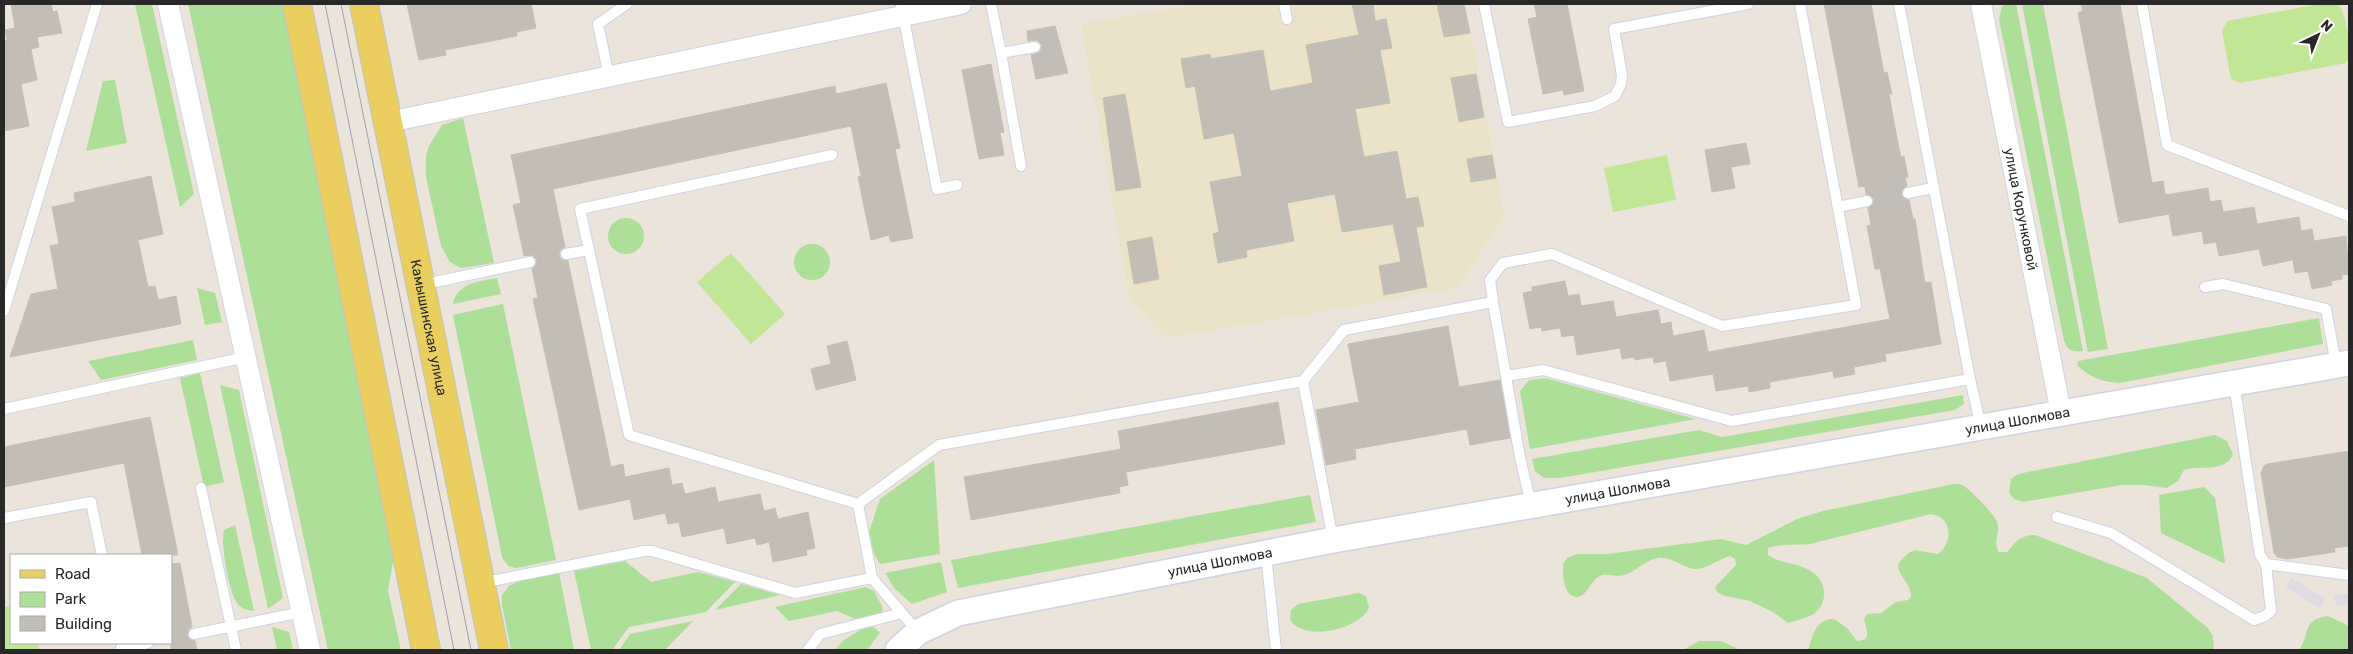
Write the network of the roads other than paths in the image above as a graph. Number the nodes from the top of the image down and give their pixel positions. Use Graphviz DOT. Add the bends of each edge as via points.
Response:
graph roads {
  1 [pos="97,4"];
  2 [pos="168,4"];
  3 [pos="297,4"];
  4 [pos="364,4"];
  5 [pos="627,4"];
  6 [pos="960,4"];
  7 [pos="991,4"];
  8 [pos="1284,4"];
  9 [pos="1484,4"];
  10 [pos="1748,4"];
  11 [pos="1800,4"];
  12 [pos="1899,4"];
  13 [pos="1982,4"];
  14 [pos="2142,4"];
  15 [pos="902,10"];
  16 [pos="1287,19"];
  17 [pos="1035,47"];
  18 [pos="1001,53"];
  19 [pos="609,77"];
  20 [pos="388,122"];
  21 [pos="832,154"];
  22 [pos="1021,166"];
  23 [pos="957,185"];
  24 [pos="1934,188"];
  25 [pos="1908,193"];
  26 [pos="1867,201"];
  27 [pos="1838,207"];
  28 [pos="2349,216"];
  29 [pos="589,250"];
  30 [pos="566,254"];
  31 [pos="530,262"];
  32 [pos="420,285"];
  33 [pos="2205,287"];
  34 [pos="1494,302"];
  35 [pos="4,311"];
  36 [pos="246,357"];
  37 [pos="2342,364"];
  38 [pos="1506,376"];
  39 [pos="1970,378"];
  40 [pos="1303,381"];
  41 [pos="2234,383"];
  42 [pos="4,409"];
  43 [pos="2060,413"];
  44 [pos="1981,428"];
  45 [pos="200,488"];
  46 [pos="858,504"];
  47 [pos="1531,505"];
  48 [pos="2057,517"];
  49 [pos="4,518"];
  50 [pos="1333,540"];
  51 [pos="102,554"];
  52 [pos="1266,554"];
  53 [pos="2266,564"];
  54 [pos="2349,575"];
  55 [pos="872,578"];
  56 [pos="480,583"];
  57 [pos="302,612"];
  58 [pos="902,613"];
  59 [pos="231,626"];
  60 [pos="918,632"];
  61 [pos="194,634"];
  62 [pos="141,644"];
  63 [pos="121,647"];
  64 [pos="236,650"];
  65 [pos="310,650"];
  66 [pos="426,650"];
  67 [pos="494,650"];
  68 [pos="808,650"];
  69 [pos="898,650"];
  70 [pos="1276,650"];
  1 -- 35 [label="lane"];
  2 -- 36 [label="street"];
  3 -- 66 [label="main road"];
  4 -- 20 [label="main road, Камышинская улица"];
  5 -- 19 [label="lane" via="598,24"];
  6 -- 15 [label="street"];
  7 -- 18 [label="lane"];
  8 -- 16 [label="lane"];
  9 -- 10 [label="lane" via="1508,122 1595,106 1615,96 1622,75 1614,29"];
  11 -- 27 [label="lane"];
  12 -- 24 [label="lane"];
  13 -- 43 [label="street, улица Корунковой"];
  14 -- 28 [label="lane" via="2167,145"];
  15 -- 19 [label="street"];
  15 -- 23 [label="lane" via="937,188"];
  17 -- 18 [label="lane"];
  18 -- 22 [label="lane"];
  19 -- 20 [label="street"];
  20 -- 32 [label="main road, Камышинская улица"];
  21 -- 29 [label="lane" via="580,209"];
  24 -- 25 [label="lane"];
  24 -- 39 [label="lane"];
  26 -- 27 [label="lane"];
  27 -- 34 [label="lane" via="1856,305 1722,326 1552,254 1503,263 1490,280"];
  29 -- 30 [label="lane"];
  29 -- 46 [label="lane" via="629,435"];
  31 -- 32 [label="lane"];
  32 -- 56 [label="main road, Камышинская улица"];
  33 -- 37 [label="lane" via="2223,284 2326,309"];
  34 -- 38 [label="lane"];
  34 -- 40 [label="lane" via="1344,330"];
  36 -- 42 [label="lane"];
  36 -- 57 [label="street"];
  37 -- 41 [label="street, улица Шолмова"];
  38 -- 39 [label="lane" via="1543,370 1732,421"];
  38 -- 47 [label="lane"];
  39 -- 44 [label="lane"];
  40 -- 46 [label="lane" via="938,445"];
  40 -- 50 [label="lane"];
  41 -- 43 [label="street, улица Шолмова"];
  41 -- 53 [label="lane" via="2260,555"];
  43 -- 44 [label="street, улица Шолмова"];
  44 -- 47 [label="street, улица Шолмова"];
  45 -- 59 [label="lane"];
  46 -- 55 [label="lane"];
  47 -- 50 [label="street, улица Шолмова"];
  48 -- 53 [label="lane" via="2111,533 2254,620 2271,611"];
  49 -- 51 [label="lane" via="91,502"];
  50 -- 52 [label="street, улица Шолмова"];
  52 -- 60 [label="street, улица Шолмова" via="958,614"];
  52 -- 70 [label="lane"];
  53 -- 54 [label="lane"];
  55 -- 56 [label="lane" via="795,593 644,551"];
  55 -- 58 [label="lane"];
  56 -- 67 [label="main road, Камышинская улица"];
  57 -- 59 [label="lane"];
  57 -- 65 [label="street"];
  58 -- 60 [label="lane"];
  58 -- 68 [label="lane" via="820,634"];
  59 -- 61 [label="lane"];
  59 -- 64 [label="lane"];
  60 -- 69 [label="street, улица Шолмова"];
  62 -- 63 [label="lane"];
}
